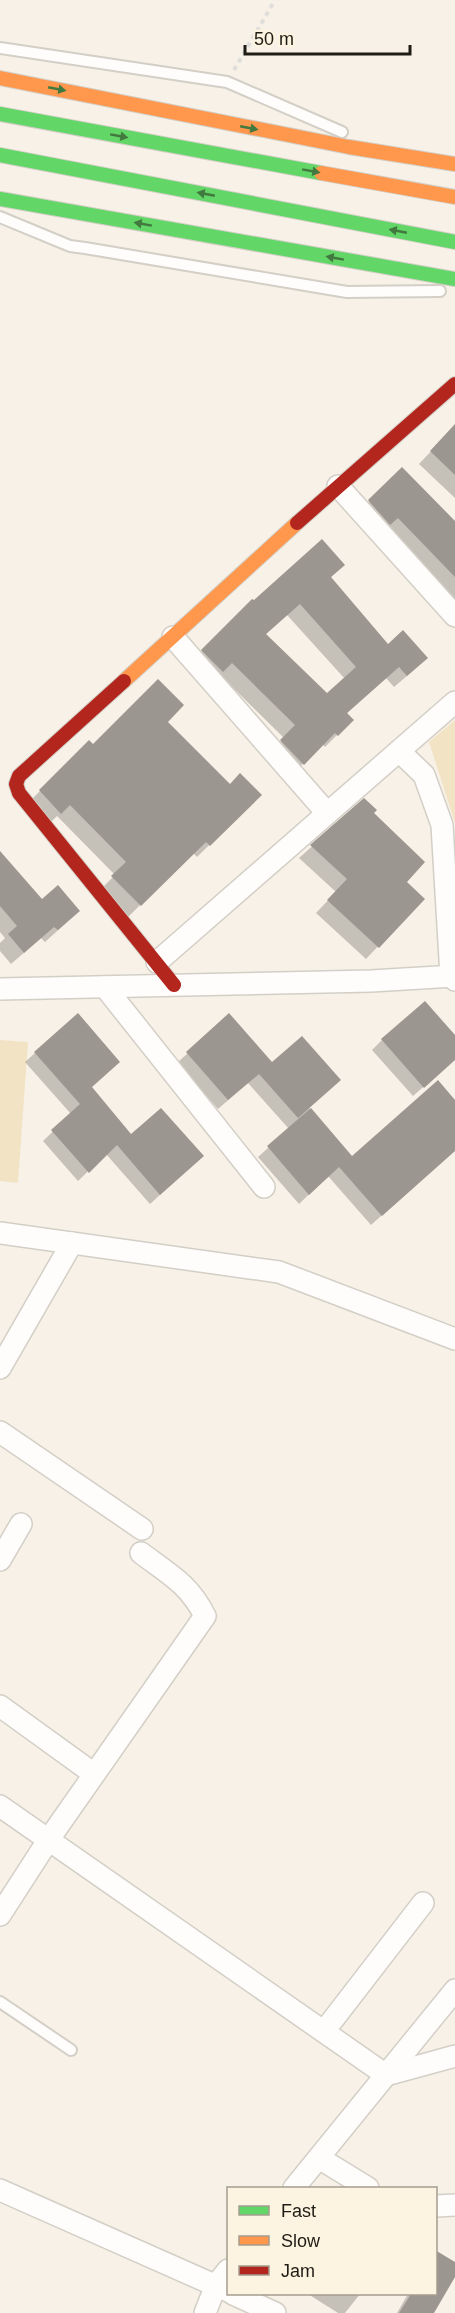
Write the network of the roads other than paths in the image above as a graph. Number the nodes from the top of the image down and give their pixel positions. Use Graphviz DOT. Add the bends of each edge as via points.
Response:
graph roads {
  1 [pos="0,48"];
  2 [pos="0,78"];
  3 [pos="0,114"];
  4 [pos="391,154"];
  5 [pos="0,155"];
  6 [pos="455,165"];
  7 [pos="455,198"];
  8 [pos="0,199"];
  9 [pos="0,217"];
  10 [pos="455,242"];
  11 [pos="455,279"];
  12 [pos="455,290"];
  13 [pos="455,384"];
  14 [pos="338,486"];
  15 [pos="455,616"];
  16 [pos="173,637"];
  17 [pos="455,702"];
  18 [pos="399,750"];
  19 [pos="327,813"];
  20 [pos="157,962"];
  21 [pos="454,977"];
  22 [pos="174,985"];
  23 [pos="105,987"];
  24 [pos="0,989"];
  25 [pos="264,1187"];
  26 [pos="0,1233"];
  27 [pos="72,1243"];
  28 [pos="455,1339"];
  29 [pos="0,1368"];
  30 [pos="0,1432"];
  31 [pos="21,1524"];
  32 [pos="142,1529"];
  33 [pos="141,1554"];
  34 [pos="0,1560"];
  35 [pos="0,1706"];
  36 [pos="94,1774"];
  37 [pos="0,1806"];
  38 [pos="49,1839"];
  39 [pos="423,1903"];
  40 [pos="0,1915"];
  41 [pos="455,1989"];
  42 [pos="0,2002"];
  43 [pos="325,2030"];
  44 [pos="71,2050"];
  45 [pos="455,2056"];
  46 [pos="386,2074"];
  47 [pos="319,2158"];
  48 [pos="295,2187"];
  49 [pos="366,2187"];
  50 [pos="0,2190"];
  51 [pos="455,2205"];
  52 [pos="437,2206"];
  53 [pos="227,2285"];
  54 [pos="244,2295"];
  55 [pos="205,2313"];
  56 [pos="275,2313"];
  1 -- 4 [label="lane" via="227,82"];
  2 -- 4 [label="main road, one-way"];
  3 -- 7 [label="main road, one-way"];
  4 -- 6 [label="main road"];
  10 -- 5 [label="main road, one-way"];
  11 -- 8 [label="main road, one-way"];
  9 -- 12 [label="lane" via="70,246 347,292"];
  13 -- 14 [label="main road"];
  14 -- 15 [label="street"];
  14 -- 16 [label="main road"];
  16 -- 19 [label="street"];
  16 -- 20 [label="main road" via="19,776 16,784 19,793"];
  17 -- 18 [label="street"];
  18 -- 19 [label="street"];
  18 -- 21 [label="street" via="424,775 442,825"];
  19 -- 20 [label="street"];
  20 -- 22 [label="main road"];
  21 -- 22 [label="street"];
  22 -- 23 [label="street"];
  23 -- 24 [label="street"];
  23 -- 25 [label="street"];
  26 -- 27 [label="street"];
  27 -- 28 [label="street" via="279,1272"];
  27 -- 29 [label="street"];
  30 -- 32 [label="street"];
  31 -- 34 [label="street"];
  33 -- 36 [label="street" via="184,1585 205,1616"];
  35 -- 36 [label="street"];
  36 -- 38 [label="street"];
  37 -- 38 [label="street"];
  38 -- 40 [label="street"];
  38 -- 43 [label="street"];
  39 -- 43 [label="street"];
  41 -- 46 [label="street"];
  42 -- 44 [label="lane"];
  43 -- 46 [label="street"];
  45 -- 46 [label="street"];
  46 -- 47 [label="street"];
  47 -- 48 [label="street"];
  47 -- 49 [label="street"];
  50 -- 53 [label="street"];
  51 -- 52 [label="street"];
  53 -- 55 [label="street"];
  54 -- 56 [label="street"];
}
